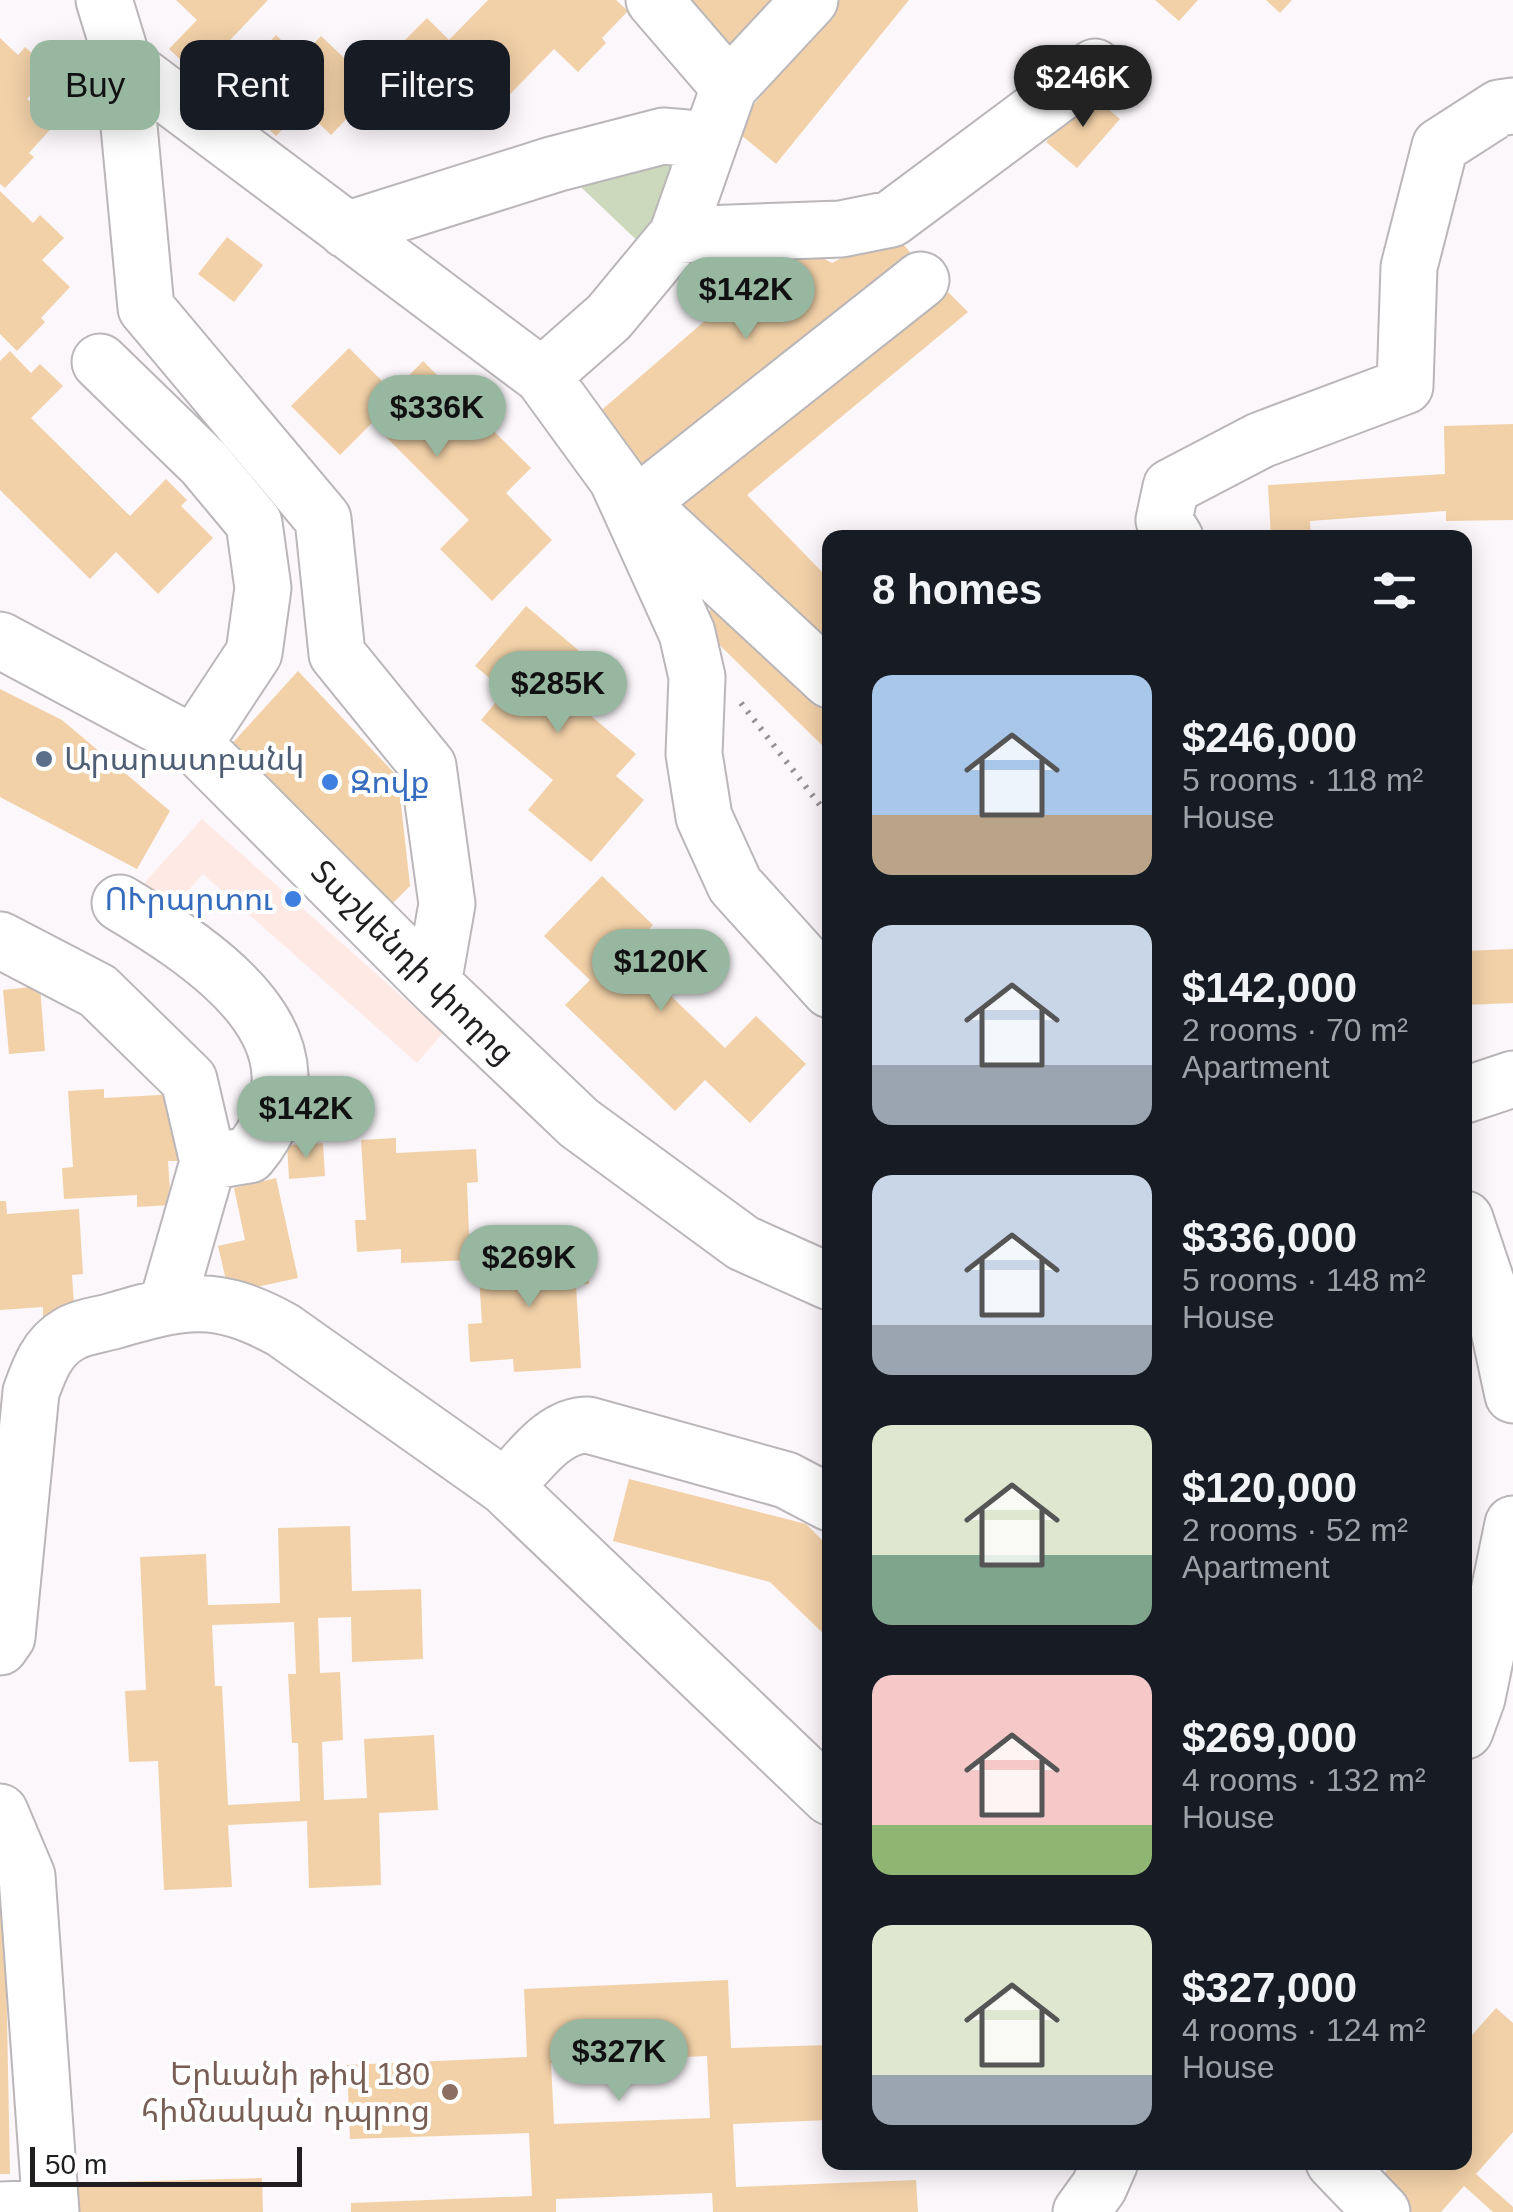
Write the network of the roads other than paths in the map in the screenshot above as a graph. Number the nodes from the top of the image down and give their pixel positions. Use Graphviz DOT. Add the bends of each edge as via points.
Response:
graph roads {
  1 [pos="104,0"];
  2 [pos="654,0"];
  3 [pos="810,0"];
  4 [pos="116,40"];
  5 [pos="1095,68"];
  6 [pos="728,87"];
  7 [pos="160,90"];
  8 [pos="1513,106"];
  9 [pos="129,130"];
  10 [pos="710,140"];
  11 [pos="346,230"];
  12 [pos="677,234"];
  13 [pos="921,280"];
  14 [pos="100,362"];
  15 [pos="542,376"];
  16 [pos="628,491"];
  17 [pos="1170,530"];
  18 [pos="0,640"];
  19 [pos="822,673"];
  20 [pos="194,744"];
  21 [pos="120,903"];
  22 [pos="0,940"];
  23 [pos="822,981"];
  24 [pos="433,984"];
  25 [pos="1513,1078"];
  26 [pos="1472,1093"];
  27 [pos="208,1162"];
  28 [pos="1472,1262"];
  29 [pos="822,1278"];
  30 [pos="1479,1304"];
  31 [pos="167,1305"];
  32 [pos="1513,1396"];
  33 [pos="506,1488"];
  34 [pos="822,1499"];
  35 [pos="1513,1524"];
  36 [pos="0,1647"];
  37 [pos="1472,1714"];
  38 [pos="822,1789"];
  39 [pos="0,1812"];
  40 [pos="13,1877"];
  41 [pos="1342,2170"];
  42 [pos="34,2210"];
  43 [pos="1382,2212"];
  1 -- 4 [label="street"];
  2 -- 6 [label="street"];
  3 -- 6 [label="street"];
  5 -- 12 [label="street" via="890,218 841,229"];
  6 -- 10 [label="street"];
  7 -- 11 [label="street"];
  8 -- 17 [label="street" via="1440,146 1409,267 1405,386 1261,440 1170,486 1164,520"];
  9 -- 24 [label="street" via="146,308 322,518 336,654 428,766 447,904"];
  10 -- 11 [label="street" via="663,136"];
  10 -- 12 [label="street"];
  11 -- 15 [label="street"];
  12 -- 15 [label="street" via="610,316"];
  13 -- 16 [label="street"];
  14 -- 20 [label="street" via="204,463 254,524 262,588 254,653"];
  15 -- 16 [label="street"];
  16 -- 19 [label="street"];
  16 -- 23 [label="street" via="697,677 694,754 704,817 734,885"];
  18 -- 20 [label="street, Տաշկենդի փողոց"];
  20 -- 24 [label="street, Տաշկենդի փողոց"];
  21 -- 27 [label="street" via="175,936 250,1002 279,1059 279,1096 267,1133 249,1155"];
  22 -- 27 [label="street" via="98,991 189,1080"];
  24 -- 29 [label="street, Տաշկենդի փողոց" via="579,1123 743,1243"];
  25 -- 26 [label="street"];
  27 -- 31 [label="street"];
  28 -- 30 [label="street"];
  30 -- 32 [label="street"];
  31 -- 33 [label="street" via="209,1302 267,1321"];
  31 -- 36 [label="street" via="69,1334 44,1359 31,1392 7,1637"];
  33 -- 34 [label="street" via="559,1432 588,1425 786,1480"];
  33 -- 38 [label="street"];
  35 -- 37 [label="street"];
  39 -- 40 [label="street"];
  40 -- 42 [label="street"];
  41 -- 43 [label="street"];
}
